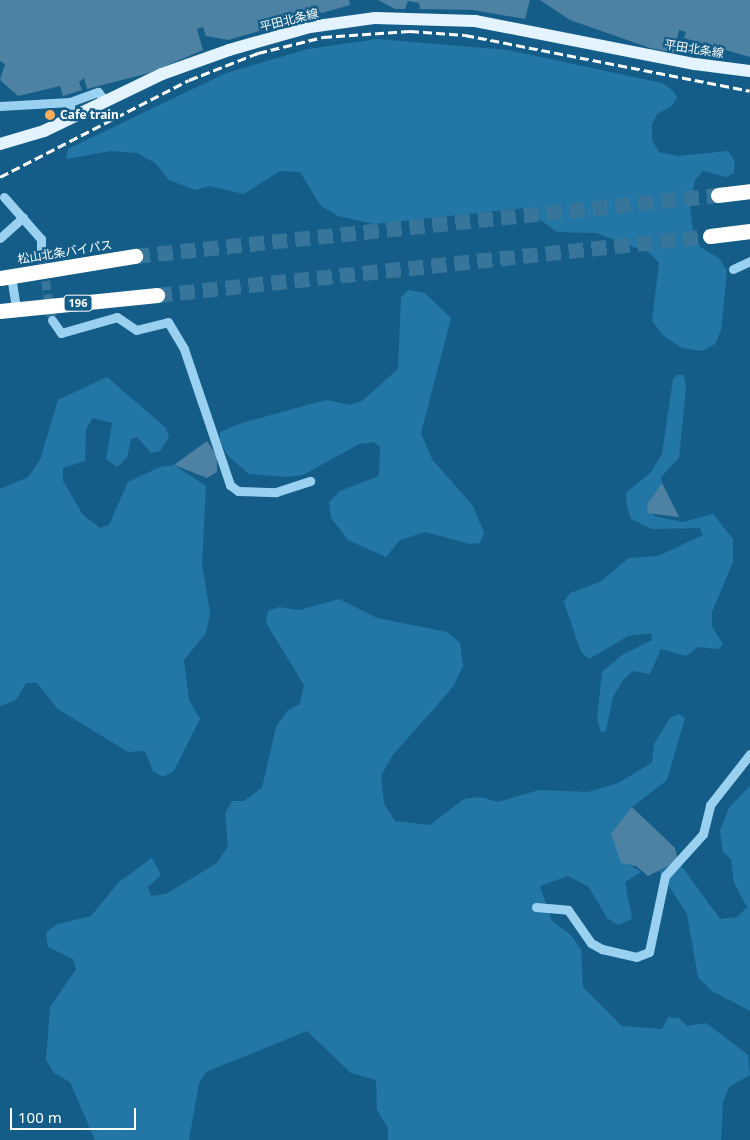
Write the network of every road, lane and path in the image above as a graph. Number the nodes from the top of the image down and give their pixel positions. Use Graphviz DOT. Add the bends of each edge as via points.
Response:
graph roads {
  1 [pos="750,71"];
  2 [pos="70,102"];
  3 [pos="106,102"];
  4 [pos="0,106"];
  5 [pos="71,118"];
  6 [pos="0,144"];
  7 [pos="750,191"];
  8 [pos="718,195"];
  9 [pos="4,197"];
  10 [pos="23,217"];
  11 [pos="750,231"];
  12 [pos="710,236"];
  13 [pos="0,238"];
  14 [pos="41,254"];
  15 [pos="135,256"];
  16 [pos="750,261"];
  17 [pos="733,269"];
  18 [pos="5,277"];
  19 [pos="157,295"];
  20 [pos="16,309"];
  21 [pos="0,311"];
  22 [pos="52,320"];
  23 [pos="310,481"];
  24 [pos="750,754"];
  25 [pos="536,907"];
  1 -- 3 [label="main road, 平田北条線" via="475,20 375,18 310,27 229,50"];
  2 -- 3 [label="street" via="98,92"];
  2 -- 4 [label="street"];
  2 -- 5 [label="street"];
  3 -- 5 [label="main road, 平田北条線"];
  5 -- 6 [label="main road, 平田北条線"];
  7 -- 8 [label="highway"];
  9 -- 10 [label="street"];
  10 -- 13 [label="street"];
  10 -- 14 [label="street" via="41,238"];
  11 -- 12 [label="highway"];
  15 -- 18 [label="highway, 松山北条バイパス"];
  16 -- 17 [label="street"];
  18 -- 20 [label="street"];
  19 -- 20 [label="highway, 196"];
  20 -- 21 [label="highway, 196"];
  22 -- 23 [label="street" via="61,333 117,317 136,330 168,322 184,349 230,485 238,491 276,492"];
  24 -- 25 [label="street" via="710,804 703,834 665,876 649,952 636,957 602,949 591,943 568,910"];
}
